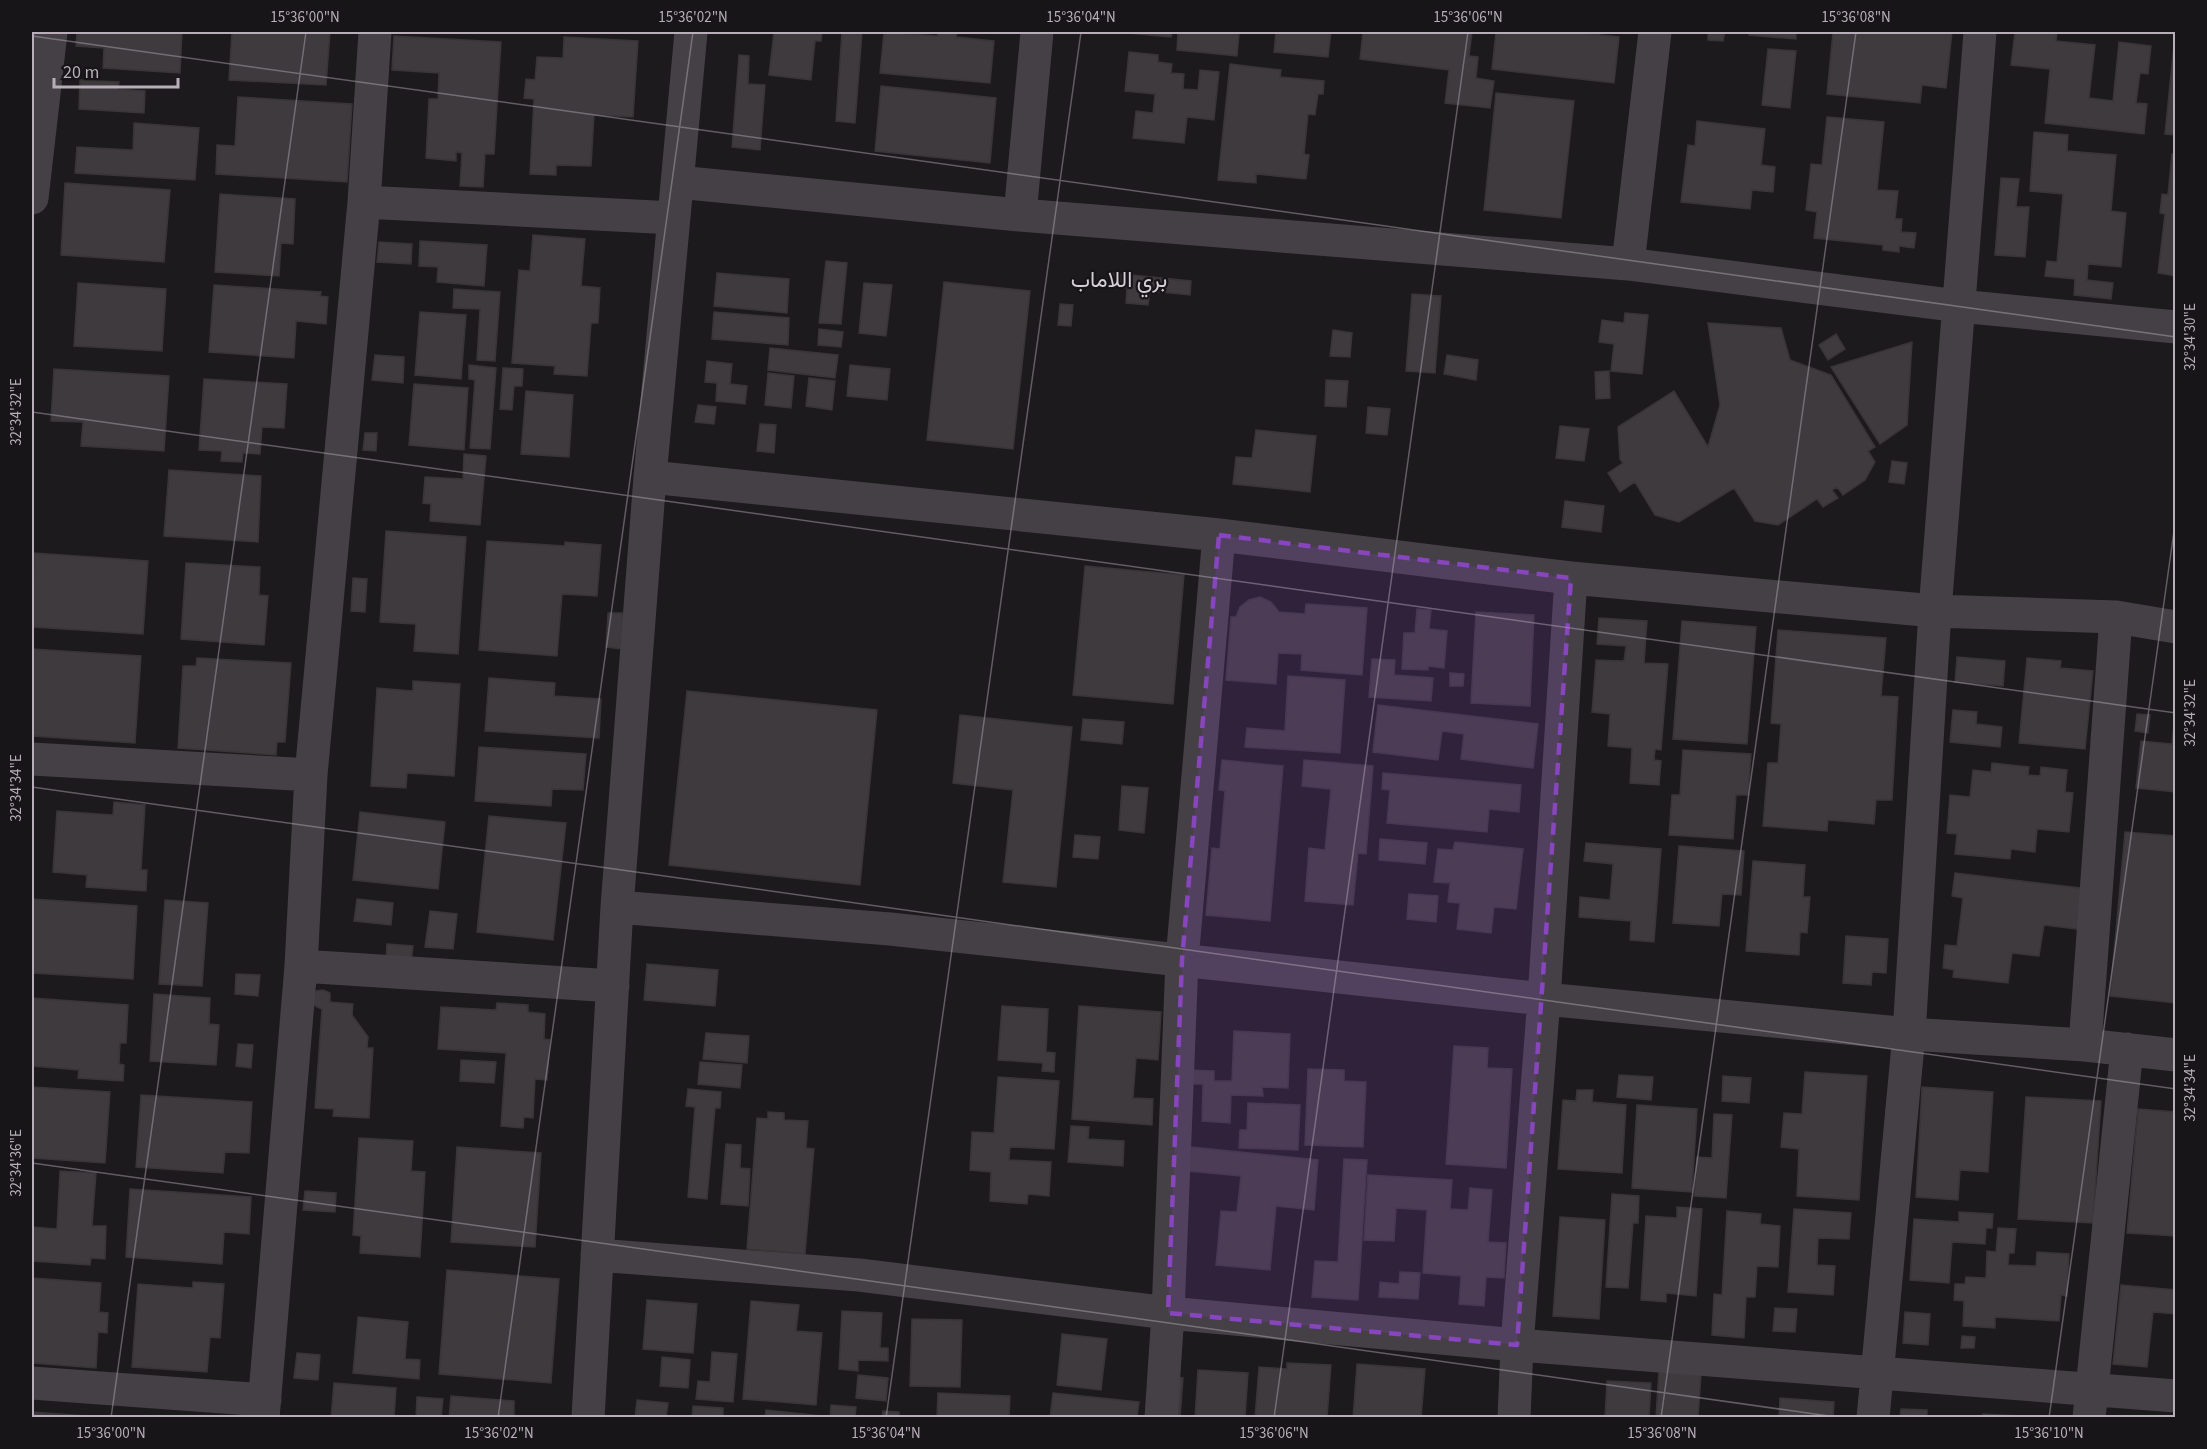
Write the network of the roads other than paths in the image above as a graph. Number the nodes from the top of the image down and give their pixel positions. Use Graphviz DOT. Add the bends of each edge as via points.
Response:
graph roads {
  1 [pos="51,32"];
  2 [pos="375,32"];
  3 [pos="690,32"];
  4 [pos="1037,32"];
  5 [pos="1655,32"];
  6 [pos="1980,32"];
  7 [pos="677,182"];
  8 [pos="32,198"];
  9 [pos="364,202"];
  10 [pos="1020,215"];
  11 [pos="674,218"];
  12 [pos="1628,264"];
  13 [pos="1959,306"];
  14 [pos="2175,327"];
  15 [pos="650,477"];
  16 [pos="1219,536"];
  17 [pos="1571,578"];
  18 [pos="1935,611"];
  19 [pos="2116,617"];
  20 [pos="2175,627"];
  21 [pos="32,759"];
  22 [pos="311,775"];
  23 [pos="617,907"];
  24 [pos="1182,960"];
  25 [pos="301,966"];
  26 [pos="613,986"];
  27 [pos="1544,999"];
  28 [pos="1909,1034"];
  29 [pos="2085,1045"];
  30 [pos="2127,1049"];
  31 [pos="2175,1055"];
  32 [pos="597,1255"];
  33 [pos="1168,1313"];
  34 [pos="1517,1345"];
  35 [pos="1876,1374"];
  36 [pos="32,1383"];
  37 [pos="2175,1396"];
  38 [pos="2090,1403"];
  39 [pos="264,1409"];
  40 [pos="588,1418"];
  41 [pos="1161,1418"];
  42 [pos="1514,1418"];
  43 [pos="1873,1418"];
  1 -- 8 [label="street"];
  2 -- 9 [label="street"];
  3 -- 7 [label="street"];
  4 -- 10 [label="street"];
  5 -- 12 [label="street"];
  6 -- 13 [label="street"];
  7 -- 10 [label="street"];
  7 -- 11 [label="street"];
  9 -- 11 [label="street"];
  9 -- 22 [label="street"];
  10 -- 12 [label="street"];
  11 -- 15 [label="street"];
  12 -- 13 [label="street"];
  13 -- 14 [label="street"];
  13 -- 18 [label="street"];
  15 -- 16 [label="street"];
  15 -- 23 [label="street"];
  16 -- 17 [label="street"];
  16 -- 24 [label="street"];
  17 -- 18 [label="street"];
  17 -- 27 [label="street"];
  18 -- 19 [label="street"];
  18 -- 28 [label="street"];
  19 -- 20 [label="street"];
  19 -- 29 [label="street"];
  21 -- 22 [label="street"];
  22 -- 25 [label="street"];
  23 -- 24 [label="street" via="890,929"];
  23 -- 26 [label="street"];
  24 -- 27 [label="street"];
  24 -- 33 [label="street"];
  25 -- 26 [label="street"];
  25 -- 39 [label="street"];
  26 -- 32 [label="street"];
  27 -- 28 [label="street"];
  27 -- 34 [label="street"];
  28 -- 29 [label="street"];
  28 -- 35 [label="street"];
  29 -- 30 [label="street"];
  30 -- 31 [label="street"];
  30 -- 38 [label="street"];
  32 -- 33 [label="street" via="859,1275"];
  32 -- 40 [label="street"];
  33 -- 34 [label="street"];
  33 -- 41 [label="street"];
  34 -- 35 [label="street"];
  34 -- 42 [label="street"];
  35 -- 38 [label="street"];
  35 -- 43 [label="street"];
  36 -- 39 [label="street"];
  37 -- 38 [label="street"];
}
